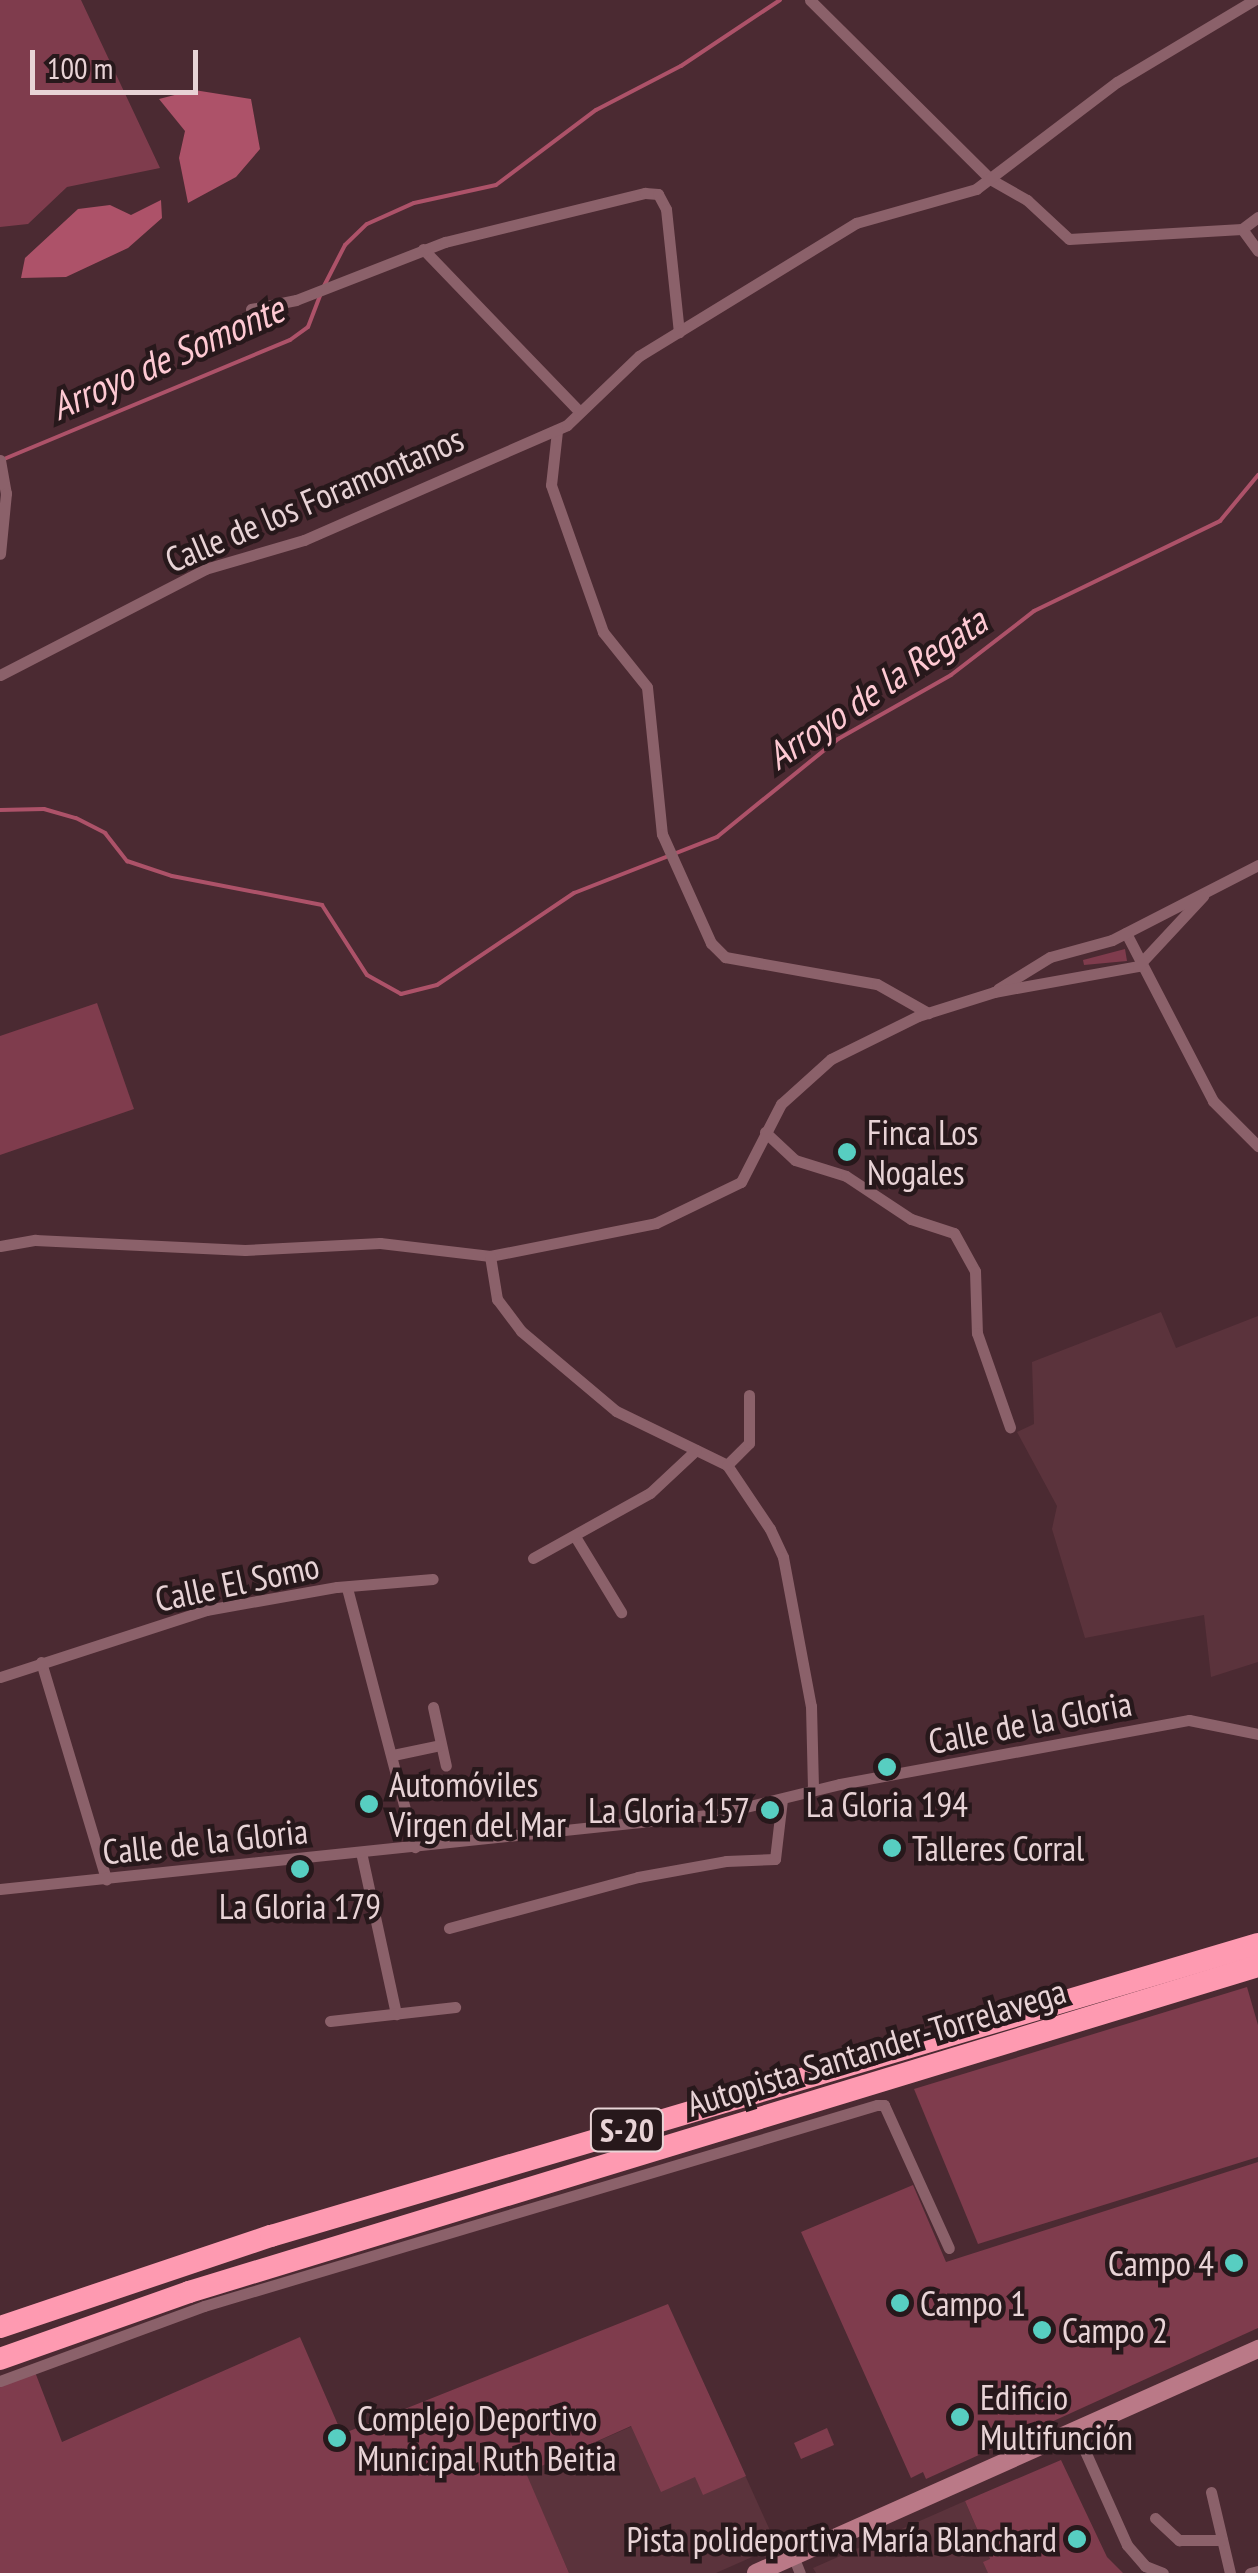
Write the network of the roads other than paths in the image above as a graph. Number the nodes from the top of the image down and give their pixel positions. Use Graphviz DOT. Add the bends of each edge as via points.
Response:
graph roads {
  1 [pos="810,0"];
  2 [pos="1254,0"];
  3 [pos="990,179"];
  4 [pos="1258,217"];
  5 [pos="1242,229"];
  6 [pos="423,249"];
  7 [pos="1258,251"];
  8 [pos="251,308"];
  9 [pos="679,332"];
  10 [pos="579,412"];
  11 [pos="556,431"];
  12 [pos="2,464"];
  13 [pos="0,554"];
  14 [pos="0,675"];
  15 [pos="1258,865"];
  16 [pos="1203,896"];
  17 [pos="1126,932"];
  18 [pos="1144,960"];
  19 [pos="994,992"];
  20 [pos="928,1012"];
  21 [pos="765,1132"];
  22 [pos="1258,1146"];
  23 [pos="0,1246"];
  24 [pos="490,1256"];
  25 [pos="749,1395"];
  26 [pos="1010,1427"];
  27 [pos="696,1450"];
  28 [pos="726,1464"];
  29 [pos="576,1538"];
  30 [pos="533,1558"];
  31 [pos="433,1579"];
  32 [pos="348,1588"];
  33 [pos="621,1612"];
  34 [pos="41,1662"];
  35 [pos="0,1677"];
  36 [pos="433,1707"];
  37 [pos="1258,1734"];
  38 [pos="440,1745"];
  39 [pos="393,1756"];
  40 [pos="446,1766"];
  41 [pos="813,1790"];
  42 [pos="782,1799"];
  43 [pos="415,1846"];
  44 [pos="361,1852"];
  45 [pos="106,1879"];
  46 [pos="0,1889"];
  47 [pos="449,1928"];
  48 [pos="1258,1944"];
  49 [pos="1258,1966"];
  50 [pos="455,2007"];
  51 [pos="396,2014"];
  52 [pos="330,2021"];
  53 [pos="949,2248"];
  54 [pos="0,2327"];
  55 [pos="1258,2349"];
  56 [pos="0,2359"];
  57 [pos="0,2381"];
  58 [pos="1076,2430"];
  59 [pos="1211,2492"];
  60 [pos="1155,2518"];
  61 [pos="1222,2540"];
  62 [pos="797,2564"];
  63 [pos="1258,2572"];
  64 [pos="756,2573"];
  65 [pos="1164,2573"];
  66 [pos="1230,2573"];
  67 [pos="1250,2573"];
  1 -- 3 [label="street"];
  2 -- 3 [label="street, Calle de los Foramontanos" via="1117,82"];
  3 -- 5 [label="street" via="1027,200 1058,233 1082,242 1150,230"];
  3 -- 9 [label="street, Calle de los Foramontanos" via="960,195 856,224"];
  4 -- 5 [label="street"];
  5 -- 7 [label="street"];
  6 -- 8 [label="street" via="296,300"];
  6 -- 9 [label="street" via="658,194 666,209"];
  6 -- 10 [label="street"];
  9 -- 10 [label="street, Calle de los Foramontanos" via="639,356"];
  10 -- 11 [label="street, Calle de los Foramontanos"];
  11 -- 14 [label="street, Calle de los Foramontanos" via="304,540 206,569"];
  11 -- 20 [label="street" via="556,500 603,632 648,687 653,793 711,943 724,957 877,984"];
  12 -- 13 [label="street"];
  15 -- 16 [label="street"];
  16 -- 17 [label="street"];
  16 -- 18 [label="street"];
  17 -- 18 [label="street"];
  17 -- 19 [label="street" via="1050,957"];
  18 -- 19 [label="street" via="1051,985"];
  18 -- 22 [label="street" via="1212,1101"];
  19 -- 20 [label="street"];
  20 -- 21 [label="street" via="812,1071"];
  21 -- 24 [label="street" via="748,1174 713,1200 656,1223"];
  21 -- 26 [label="street" via="795,1160 846,1176 911,1219 954,1233 975,1271 977,1333"];
  23 -- 24 [label="street" via="35,1240 245,1250 380,1243"];
  24 -- 27 [label="street" via="498,1299 520,1330 616,1411"];
  25 -- 28 [label="street" via="749,1443"];
  27 -- 28 [label="street"];
  27 -- 29 [label="street" via="650,1492"];
  28 -- 41 [label="street" via="783,1557 812,1706"];
  29 -- 30 [label="street"];
  29 -- 33 [label="street"];
  31 -- 32 [label="street, Calle El Somo"];
  32 -- 34 [label="street, Calle El Somo" via="206,1610"];
  32 -- 39 [label="street"];
  34 -- 35 [label="street, Calle El Somo"];
  34 -- 45 [label="street"];
  36 -- 38 [label="street"];
  37 -- 41 [label="street, Calle de la Gloria" via="1189,1720"];
  38 -- 39 [label="street"];
  38 -- 40 [label="street"];
  39 -- 43 [label="street"];
  41 -- 42 [label="street, Calle de la Gloria"];
  42 -- 43 [label="street, Calle de la Gloria" via="704,1816"];
  42 -- 47 [label="street" via="775,1860 726,1860 638,1877"];
  43 -- 44 [label="street, Calle de la Gloria"];
  44 -- 45 [label="street, Calle de la Gloria"];
  44 -- 51 [label="street"];
  45 -- 46 [label="street, Calle de la Gloria"];
  48 -- 54 [label="highway, Autopista Santander-Torrelavega / S-20" via="272,2236"];
  49 -- 56 [label="highway, Autopista Santander-Torrelavega / S-20" via="189,2292"];
  50 -- 51 [label="street"];
  51 -- 52 [label="street"];
  53 -- 57 [label="street" via="884,2105 877,2104 204,2306"];
  55 -- 58 [label="main road"];
  58 -- 62 [label="main road"];
  58 -- 65 [label="street" via="1127,2545 1145,2566"];
  59 -- 61 [label="street"];
  60 -- 61 [label="street" via="1179,2540"];
  61 -- 66 [label="street"];
  62 -- 64 [label="main road"];
  63 -- 67 [label="street"];
}
